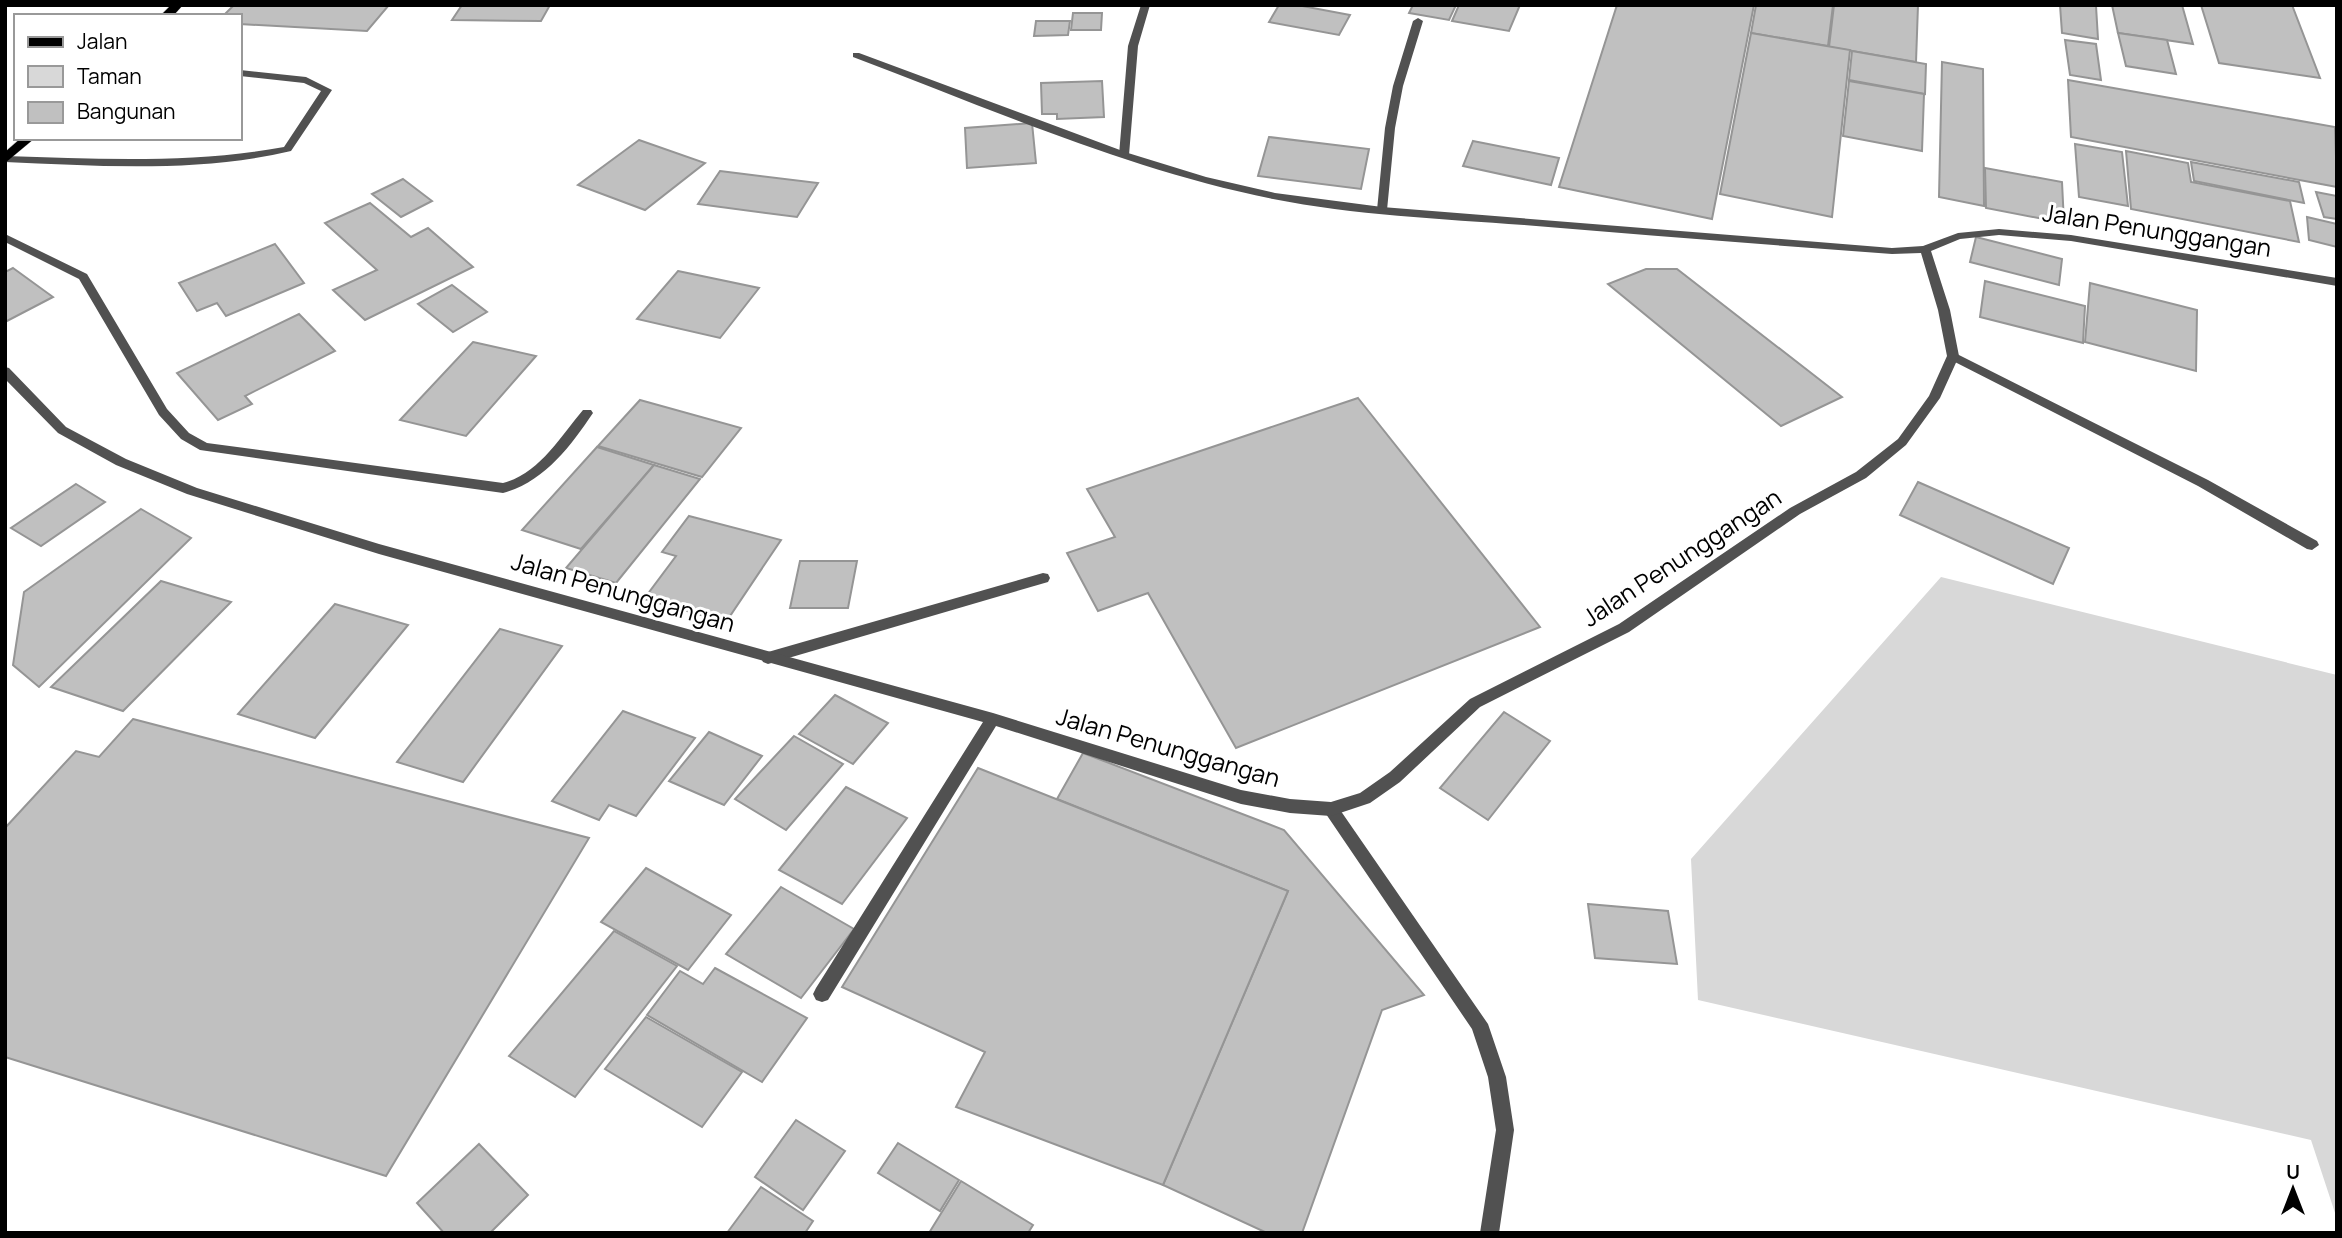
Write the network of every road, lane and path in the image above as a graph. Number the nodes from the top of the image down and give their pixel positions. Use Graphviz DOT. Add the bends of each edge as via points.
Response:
graph roads {
  1 [pos="1146,5"];
  2 [pos="1418,21"];
  3 [pos="856,55"];
  4 [pos="242,73"];
  5 [pos="27,140"];
  6 [pos="1124,155"];
  7 [pos="5,159"];
  8 [pos="1382,210"];
  9 [pos="5,237"];
  10 [pos="1925,249"];
  11 [pos="2337,282"];
  12 [pos="1953,356"];
  13 [pos="5,371"];
  14 [pos="587,413"];
  15 [pos="2312,545"];
  16 [pos="1043,578"];
  17 [pos="768,657"];
  18 [pos="993,719"];
  19 [pos="1331,809"];
  20 [pos="822,994"];
  21 [pos="1489,1233"];
  1 -- 6 [label="street" via="1133,46"];
  2 -- 8 [label="street" via="1396,96"];
  3 -- 6 [label="street, Jalan Penunggangan"];
  4 -- 7 [label="street" via="306,80 327,90 287,149 247,158 177,162"];
  5 -- 7 [label="main road"];
  6 -- 8 [label="street, Jalan Penunggangan" via="1275,195"];
  8 -- 10 [label="street, Jalan Penunggangan" via="1892,251"];
  9 -- 14 [label="street" via="83,277 163,412 185,436 204,447 503,488 531,478"];
  10 -- 11 [label="street, Jalan Penunggangan" via="1958,236 1999,232 2071,238"];
  10 -- 12 [label="street"];
  12 -- 15 [label="street" via="2203,483"];
  12 -- 19 [label="street, Jalan Penunggangan" via="1934,398 1902,442 1861,475 1795,511 1624,628 1475,703 1395,777 1365,798"];
  13 -- 17 [label="street, Jalan Penunggangan" via="62,430 121,462 192,491 379,549"];
  16 -- 17 [label="street"];
  17 -- 18 [label="street, Jalan Penunggangan"];
  18 -- 19 [label="street, Jalan Penunggangan" via="1241,797"];
  18 -- 20 [label="street"];
  19 -- 21 [label="street" via="1479,1024 1497,1077 1505,1130"];
}
